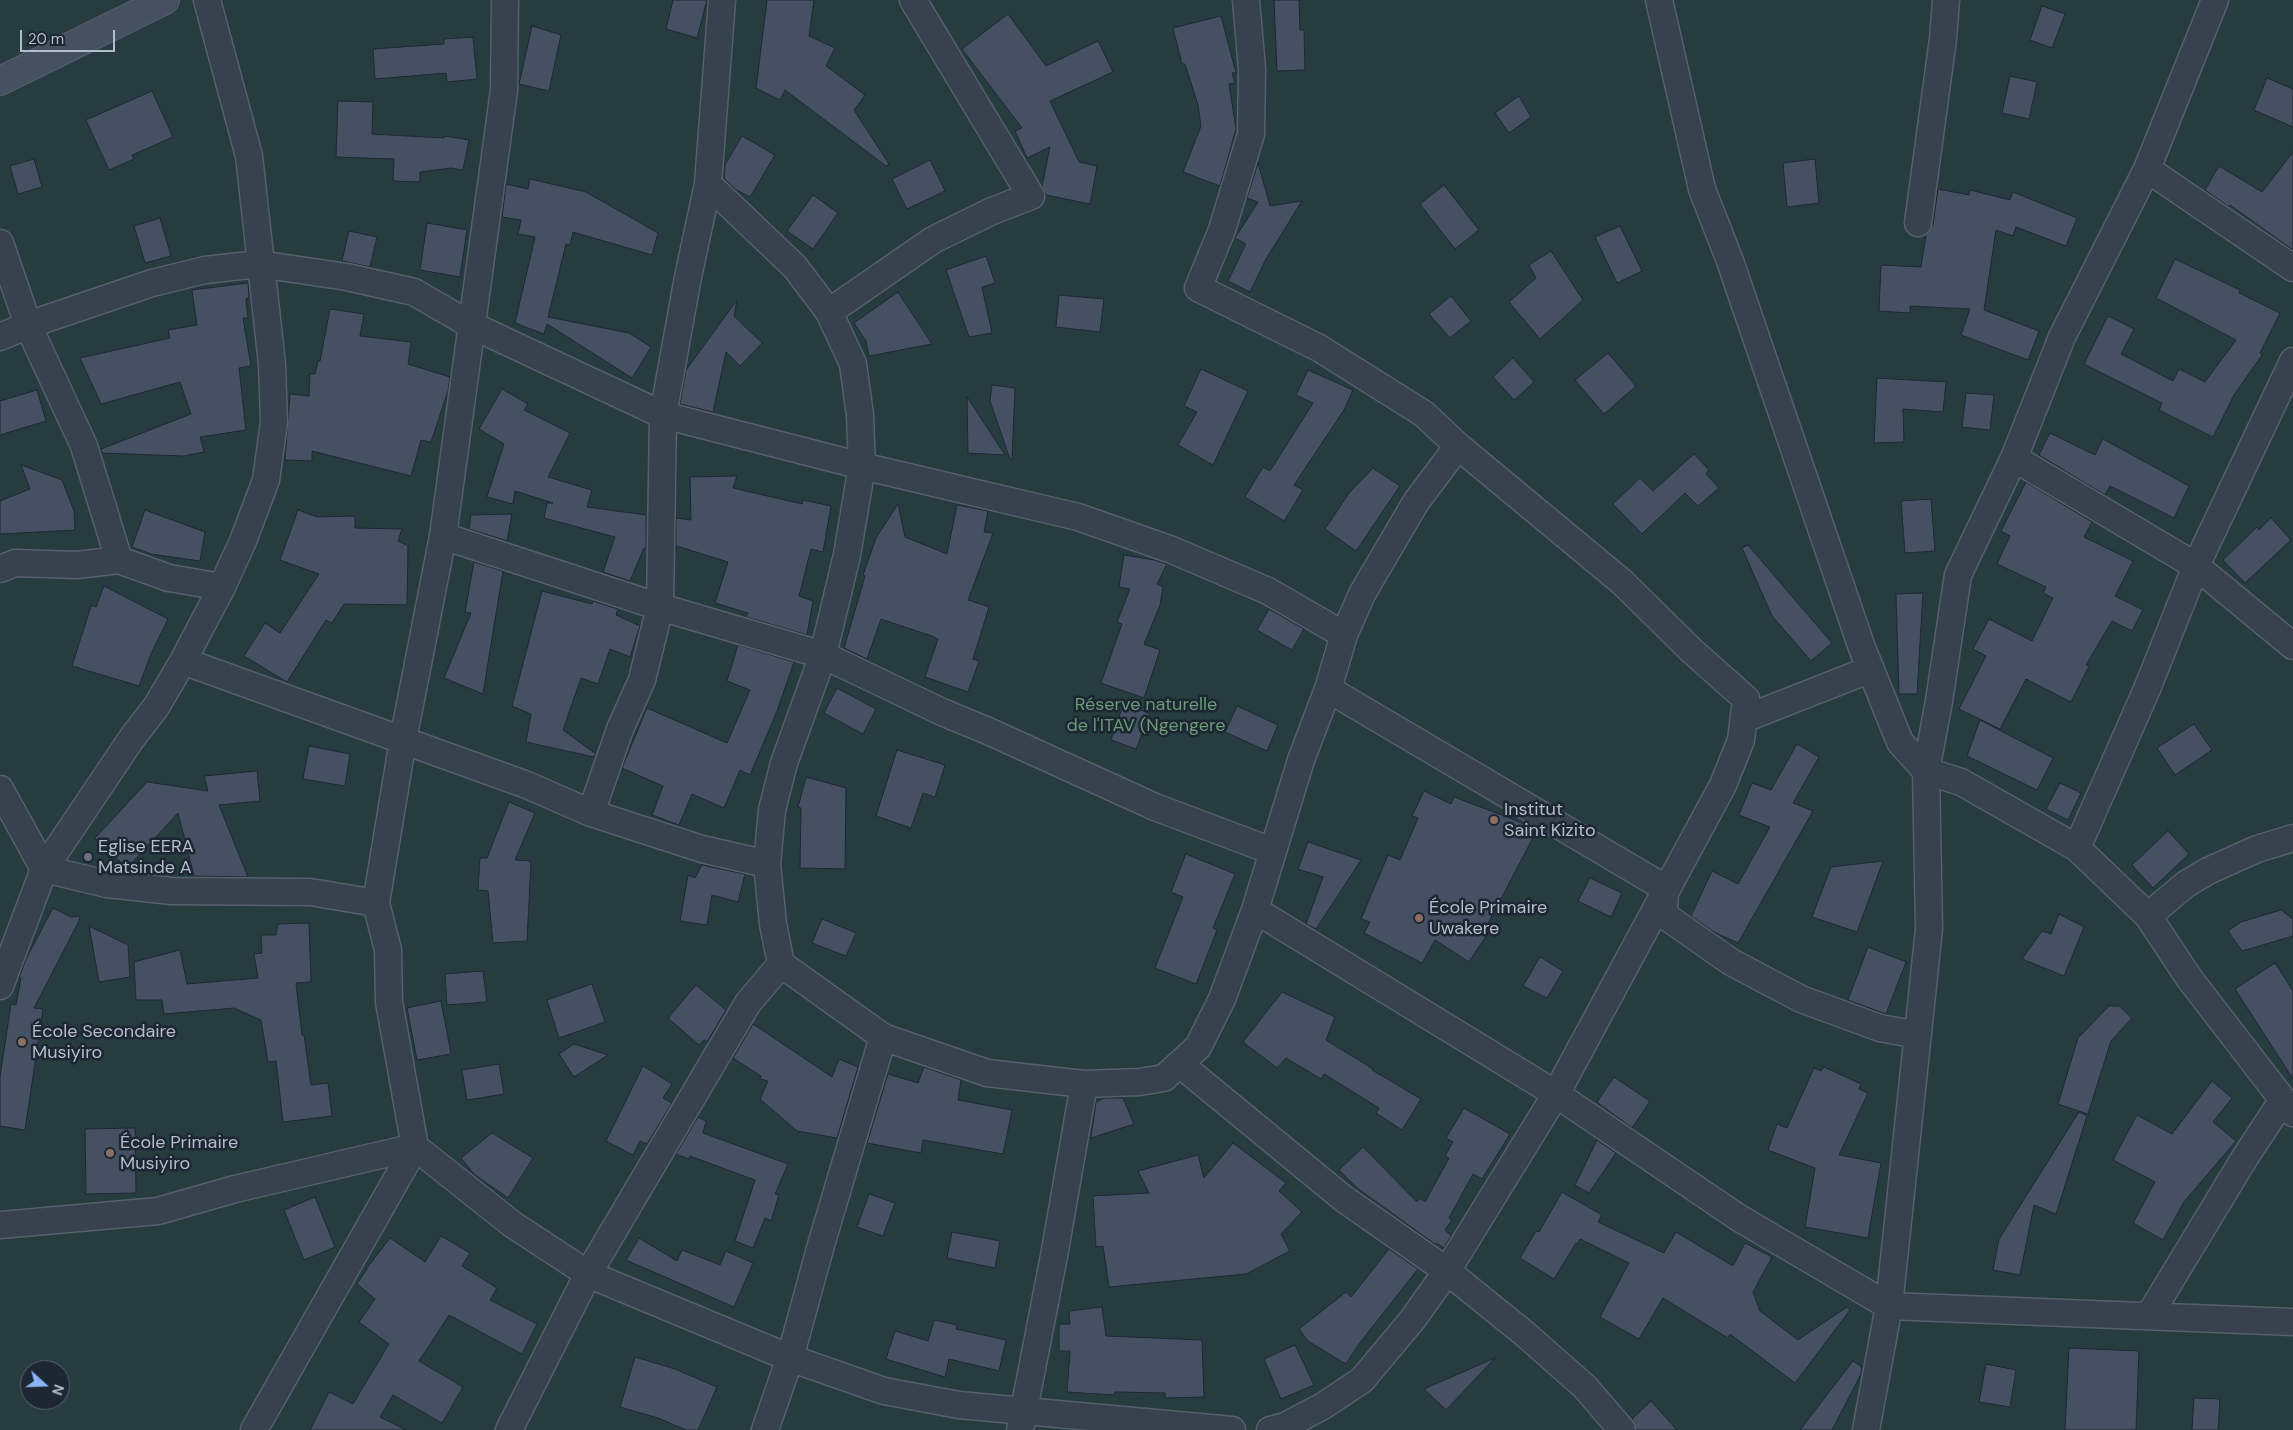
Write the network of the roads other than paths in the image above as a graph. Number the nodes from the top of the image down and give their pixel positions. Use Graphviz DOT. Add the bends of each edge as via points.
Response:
graph roads {
  1 [pos="165,0"];
  2 [pos="207,0"];
  3 [pos="505,0"];
  4 [pos="722,0"];
  5 [pos="914,0"];
  6 [pos="1246,0"];
  7 [pos="1659,0"];
  8 [pos="1946,0"];
  9 [pos="2215,0"];
  10 [pos="0,81"];
  11 [pos="2147,169"];
  12 [pos="708,184"];
  13 [pos="1918,223"];
  14 [pos="0,244"];
  15 [pos="259,264"];
  16 [pos="2293,268"];
  17 [pos="829,312"];
  18 [pos="28,325"];
  19 [pos="471,325"];
  20 [pos="0,336"];
  21 [pos="2293,361"];
  22 [pos="663,415"];
  23 [pos="1458,446"];
  24 [pos="2014,458"];
  25 [pos="862,466"];
  26 [pos="443,536"];
  27 [pos="119,560"];
  28 [pos="2196,566"];
  29 [pos="0,569"];
  30 [pos="222,587"];
  31 [pos="660,607"];
  32 [pos="1344,635"];
  33 [pos="2293,646"];
  34 [pos="823,655"];
  35 [pos="183,661"];
  36 [pos="1871,669"];
  37 [pos="1328,689"];
  38 [pos="1744,719"];
  39 [pos="403,740"];
  40 [pos="1926,771"];
  41 [pos="0,789"];
  42 [pos="592,814"];
  43 [pos="2293,838"];
  44 [pos="2077,848"];
  45 [pos="1272,851"];
  46 [pos="767,864"];
  47 [pos="44,869"];
  48 [pos="1666,888"];
  49 [pos="376,903"];
  50 [pos="1255,910"];
  51 [pos="2148,916"];
  52 [pos="781,964"];
  53 [pos="0,986"];
  54 [pos="1918,1035"];
  55 [pos="883,1037"];
  56 [pos="1181,1064"];
  57 [pos="1084,1084"];
  58 [pos="1556,1094"];
  59 [pos="2287,1107"];
  60 [pos="415,1147"];
  61 [pos="0,1225"];
  62 [pos="1447,1271"];
  63 [pos="588,1274"];
  64 [pos="1889,1306"];
  65 [pos="2149,1316"];
  66 [pos="2293,1322"];
  67 [pos="790,1358"];
  68 [pos="1021,1420"];
  69 [pos="1280,1429"];
  70 [pos="254,1430"];
  71 [pos="509,1430"];
  72 [pos="765,1430"];
  73 [pos="1232,1430"];
  74 [pos="1622,1430"];
  75 [pos="1866,1430"];
  1 -- 10 [label="street"];
  2 -- 15 [label="street" via="249,156"];
  3 -- 19 [label="street" via="504,90"];
  4 -- 12 [label="street"];
  5 -- 17 [label="street" via="1031,196 933,240"];
  6 -- 23 [label="street" via="1252,69 1251,134 1222,230 1198,288 1319,348 1424,414"];
  7 -- 36 [label="street" via="1702,190 1730,261"];
  8 -- 13 [label="street"];
  9 -- 11 [label="street"];
  11 -- 16 [label="street"];
  11 -- 24 [label="street" via="2062,336"];
  12 -- 17 [label="street" via="795,267"];
  12 -- 22 [label="street"];
  14 -- 18 [label="street"];
  15 -- 18 [label="street" via="205,270 152,283"];
  15 -- 19 [label="street" via="347,276 414,292"];
  15 -- 30 [label="street" via="272,364 274,422 266,480 244,541"];
  17 -- 25 [label="street" via="853,364"];
  18 -- 20 [label="street"];
  18 -- 27 [label="street" via="84,446"];
  19 -- 22 [label="street"];
  19 -- 26 [label="street"];
  21 -- 28 [label="street"];
  22 -- 25 [label="street"];
  22 -- 31 [label="street"];
  23 -- 32 [label="street" via="1416,502 1362,594"];
  23 -- 38 [label="street" via="1622,582 1746,699"];
  24 -- 28 [label="street"];
  24 -- 40 [label="street" via="1958,575"];
  25 -- 32 [label="street" via="1078,517 1172,550 1268,591"];
  25 -- 34 [label="street" via="847,555"];
  26 -- 31 [label="street"];
  26 -- 39 [label="street"];
  27 -- 29 [label="street" via="77,565 15,563"];
  27 -- 30 [label="street" via="169,578"];
  28 -- 33 [label="street"];
  28 -- 44 [label="street"];
  30 -- 35 [label="street"];
  31 -- 34 [label="street"];
  31 -- 42 [label="street" via="642,680 620,729"];
  32 -- 37 [label="street"];
  34 -- 45 [label="street" via="1154,807"];
  34 -- 46 [label="street" via="784,763 772,810"];
  35 -- 39 [label="street"];
  35 -- 47 [label="street" via="156,707"];
  36 -- 38 [label="street"];
  36 -- 40 [label="street" via="1900,742"];
  37 -- 45 [label="street"];
  37 -- 48 [label="street"];
  38 -- 48 [label="street" via="1741,740 1722,785"];
  39 -- 42 [label="street" via="527,785"];
  39 -- 49 [label="street"];
  40 -- 44 [label="street" via="1961,782"];
  40 -- 54 [label="street" via="1929,929"];
  41 -- 47 [label="street"];
  42 -- 46 [label="street" via="702,849"];
  43 -- 51 [label="street" via="2256,849 2208,871 2186,884"];
  44 -- 51 [label="street"];
  45 -- 50 [label="street"];
  46 -- 52 [label="street"];
  47 -- 49 [label="street" via="107,884 172,891 310,892"];
  47 -- 53 [label="street"];
  48 -- 54 [label="street" via="1664,915 1732,962 1801,999 1880,1028"];
  48 -- 58 [label="street"];
  49 -- 60 [label="street" via="388,950 389,1002"];
  50 -- 56 [label="street" via="1222,999 1198,1047"];
  50 -- 58 [label="street"];
  51 -- 59 [label="street" via="2189,978"];
  52 -- 55 [label="street"];
  52 -- 63 [label="street" via="748,1003"];
  54 -- 64 [label="street"];
  55 -- 57 [label="street" via="987,1073"];
  55 -- 67 [label="street"];
  56 -- 57 [label="street" via="1164,1078"];
  56 -- 62 [label="street" via="1344,1199"];
  57 -- 68 [label="street"];
  58 -- 62 [label="street"];
  58 -- 64 [label="street" via="1739,1218"];
  59 -- 65 [label="street" via="2244,1159"];
  60 -- 61 [label="street" via="235,1189 158,1211"];
  60 -- 63 [label="street" via="512,1224"];
  60 -- 70 [label="street"];
  62 -- 69 [label="street" via="1413,1320 1362,1380"];
  62 -- 74 [label="street" via="1586,1387"];
  63 -- 67 [label="street"];
  63 -- 71 [label="street"];
  64 -- 65 [label="street"];
  64 -- 75 [label="street"];
  65 -- 66 [label="street"];
  67 -- 68 [label="street" via="884,1391"];
  67 -- 72 [label="street"];
  68 -- 73 [label="street"];
}
